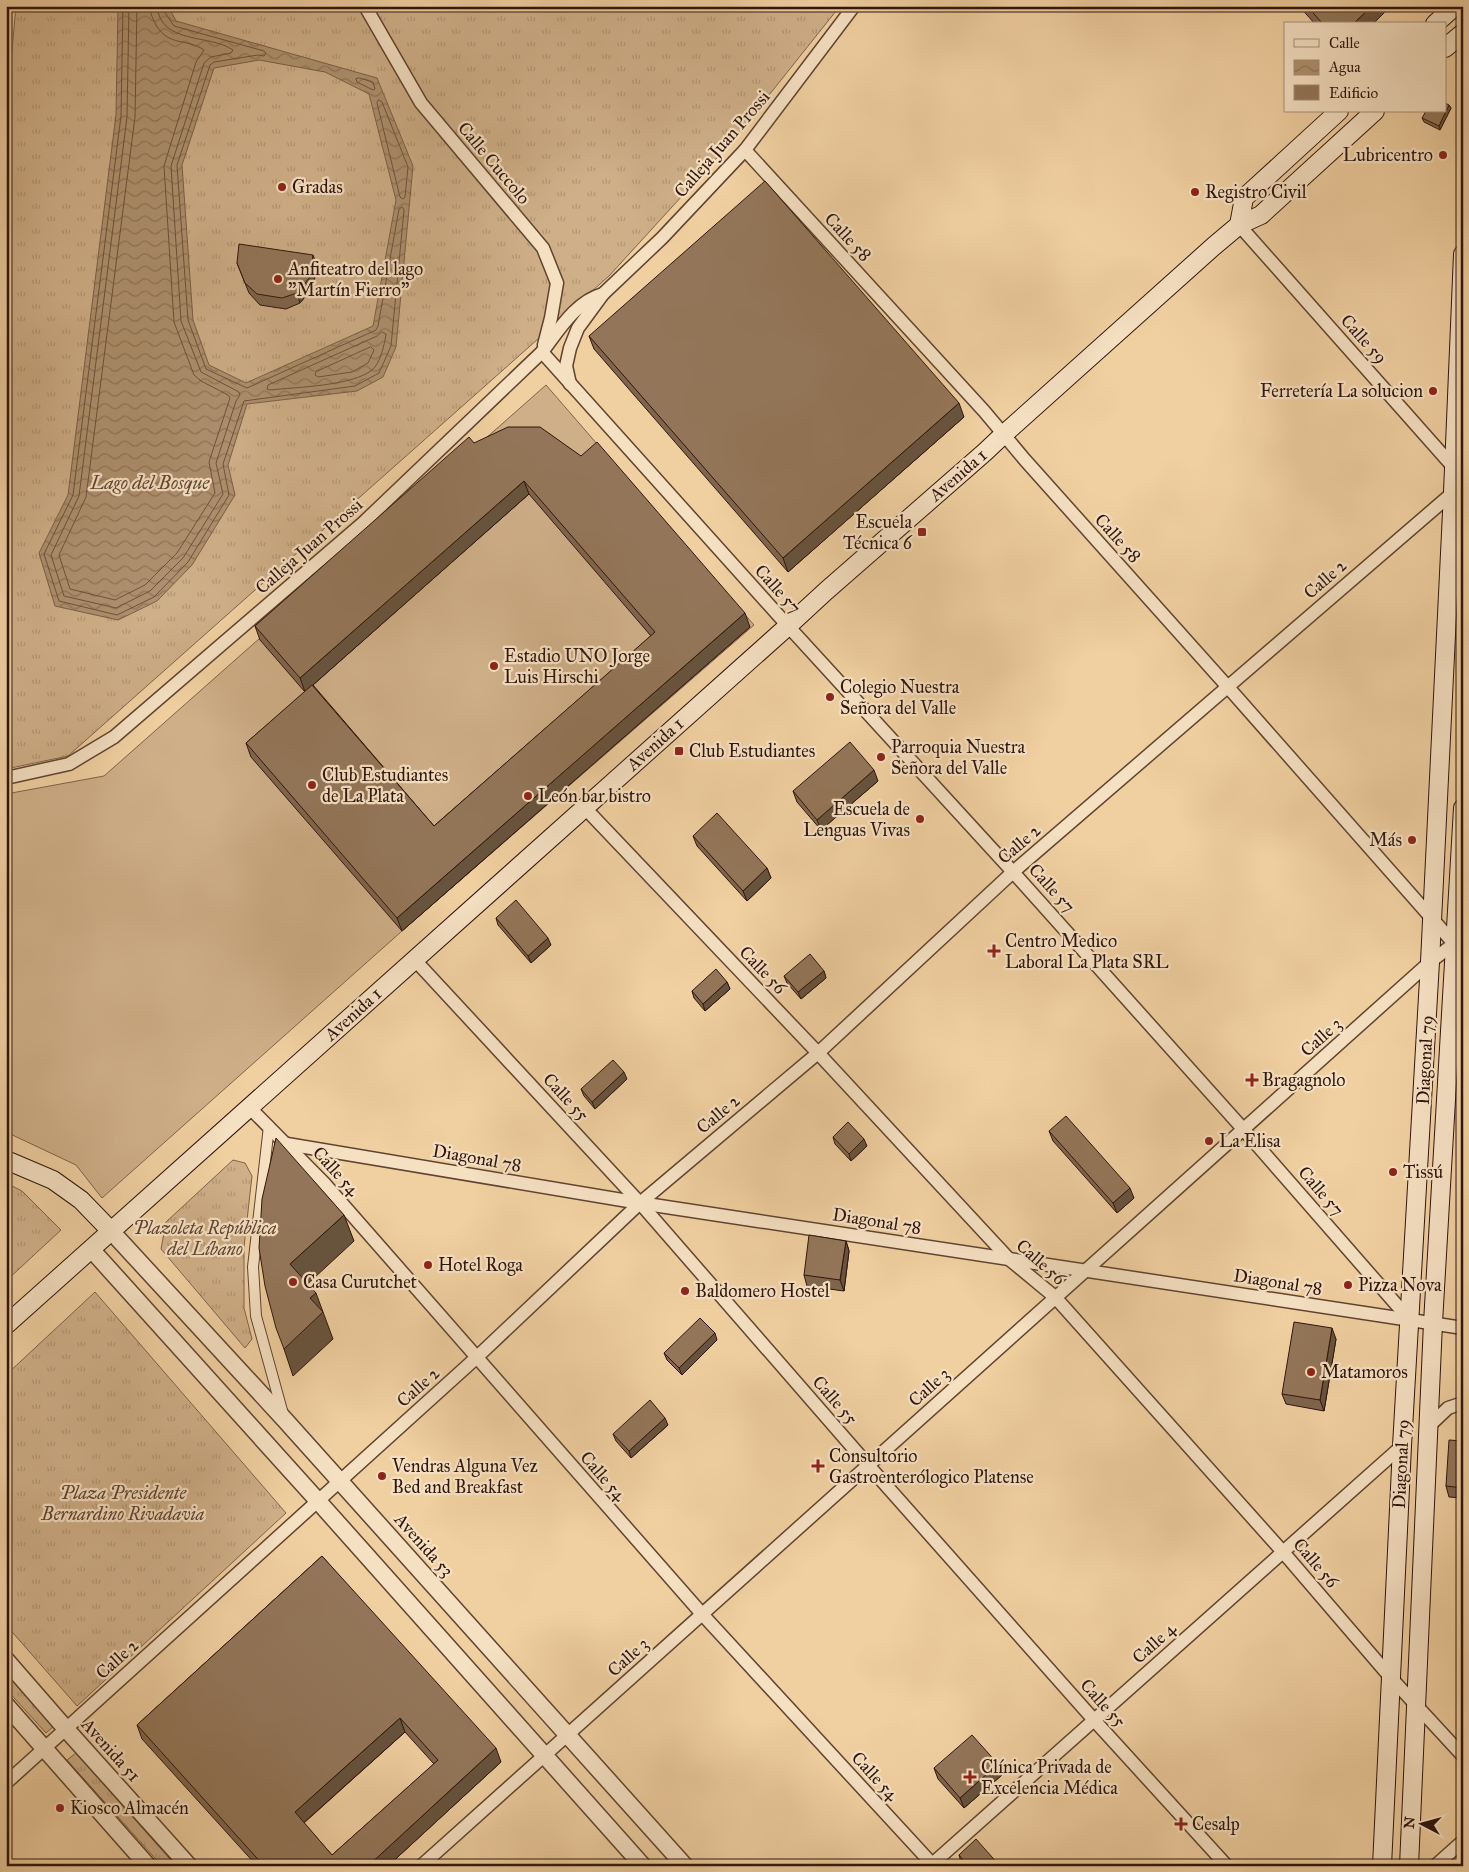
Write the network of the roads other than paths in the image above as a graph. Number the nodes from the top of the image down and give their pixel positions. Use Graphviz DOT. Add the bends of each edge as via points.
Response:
graph roads {
  1 [pos="365,6"];
  2 [pos="854,6"];
  3 [pos="1455,6"];
  4 [pos="1437,22"];
  5 [pos="1463,32"];
  6 [pos="1446,47"];
  7 [pos="1338,112"];
  8 [pos="1374,112"];
  9 [pos="745,150"];
  10 [pos="1239,225"];
  11 [pos="1463,254"];
  12 [pos="603,294"];
  13 [pos="542,352"];
  14 [pos="570,384"];
  15 [pos="1002,435"];
  16 [pos="1458,480"];
  17 [pos="788,626"];
  18 [pos="1227,686"];
  19 [pos="6,778"];
  20 [pos="584,808"];
  21 [pos="1463,808"];
  22 [pos="1013,872"];
  23 [pos="1432,917"];
  24 [pos="1460,944"];
  25 [pos="414,959"];
  26 [pos="1430,962"];
  27 [pos="818,1052"];
  28 [pos="249,1107"];
  29 [pos="269,1126"];
  30 [pos="1244,1130"];
  31 [pos="287,1144"];
  32 [pos="6,1160"];
  33 [pos="640,1203"];
  34 [pos="111,1231"];
  35 [pos="91,1249"];
  36 [pos="1009,1258"];
  37 [pos="1087,1270"];
  38 [pos="1055,1297"];
  39 [pos="1409,1319"];
  40 [pos="1434,1323"];
  41 [pos="6,1325"];
  42 [pos="1463,1328"];
  43 [pos="476,1358"];
  44 [pos="1463,1403"];
  45 [pos="285,1420"];
  46 [pos="1429,1426"];
  47 [pos="1402,1446"];
  48 [pos="868,1465"];
  49 [pos="339,1481"];
  50 [pos="318,1501"];
  51 [pos="1283,1552"];
  52 [pos="702,1614"];
  53 [pos="6,1660"];
  54 [pos="1392,1680"];
  55 [pos="6,1705"];
  56 [pos="1416,1707"];
  57 [pos="1094,1720"];
  58 [pos="66,1729"];
  59 [pos="567,1735"];
  60 [pos="45,1748"];
  61 [pos="544,1756"];
  62 [pos="1463,1756"];
  63 [pos="6,1783"];
  64 [pos="1463,1841"];
  65 [pos="932,1865"];
  66 [pos="148,1866"];
  67 [pos="189,1866"];
  68 [pos="421,1866"];
  69 [pos="643,1866"];
  70 [pos="685,1866"];
  71 [pos="1227,1866"];
  72 [pos="1382,1866"];
  73 [pos="1409,1866"];
  74 [pos="1435,1866"];
  1 -- 13 [label="street, Calle Cuccolo" via="421,103 543,248 557,283"];
  2 -- 9 [label="street, Calleja Juan Prossi"];
  3 -- 4 [label="main road"];
  5 -- 6 [label="main road"];
  7 -- 10 [label="main road" via="1244,198"];
  8 -- 10 [label="main road, Avenida 1" via="1261,215"];
  9 -- 12 [label="street, Calleja Juan Prossi" via="662,238"];
  9 -- 15 [label="street, Calle 58" via="984,411"];
  10 -- 15 [label="main road, Avenida 1"];
  10 -- 16 [label="street, Calle 59"];
  11 -- 16 [label="main road, Diagonal 79"];
  12 -- 13 [label="street, Calleja Juan Prossi" via="580,306"];
  12 -- 14 [label="street, Calleja Juan Prossi" via="578,328 570,348 566,366"];
  13 -- 14 [label="street, Calle 57"];
  13 -- 19 [label="street, Calleja Juan Prossi" via="363,523 114,737 69,764"];
  14 -- 17 [label="street, Calle 57"];
  15 -- 17 [label="main road, Avenida 1"];
  15 -- 18 [label="street, Calle 58"];
  16 -- 18 [label="street, Calle 2"];
  16 -- 23 [label="main road, Diagonal 79"];
  17 -- 20 [label="main road, Avenida 1"];
  17 -- 22 [label="street, Calle 57"];
  18 -- 22 [label="street, Calle 2"];
  18 -- 23 [label="street, Calle 58"];
  20 -- 25 [label="main road, Avenida 1"];
  20 -- 27 [label="street, Calle 56"];
  21 -- 24 [label="main road, Diagonal 79"];
  22 -- 27 [label="street, Calle 2"];
  22 -- 30 [label="street, Calle 57"];
  23 -- 24 [label="street, Calle 58"];
  23 -- 26 [label="main road, Diagonal 79"];
  24 -- 26 [label="street, Calle 3"];
  24 -- 40 [label="main road, Diagonal 79"];
  25 -- 28 [label="main road, Avenida 1"];
  25 -- 33 [label="street, Calle 55"];
  26 -- 30 [label="street, Calle 3"];
  26 -- 39 [label="main road, Diagonal 79"];
  27 -- 33 [label="street, Calle 2"];
  27 -- 36 [label="street, Calle 56"];
  28 -- 29 [label="street, Calle 54"];
  28 -- 34 [label="main road, Avenida 1"];
  29 -- 31 [label="street, Calle 54"];
  29 -- 45 [label="street" via="253,1267 256,1316"];
  30 -- 37 [label="street, Calle 3"];
  30 -- 39 [label="street, Calle 57"];
  31 -- 33 [label="street, Diagonal 78"];
  31 -- 43 [label="street, Calle 54"];
  32 -- 34 [label="main road" via="53,1180 82,1200"];
  33 -- 36 [label="street, Diagonal 78"];
  33 -- 43 [label="street, Calle 2"];
  33 -- 48 [label="street, Calle 55"];
  34 -- 35 [label="main road, Avenida 1"];
  34 -- 45 [label="street, Avenida 53"];
  35 -- 41 [label="main road, Avenida 1"];
  35 -- 50 [label="street"];
  36 -- 37 [label="street, Diagonal 78"];
  36 -- 38 [label="street, Calle 56"];
  37 -- 38 [label="street, Calle 3"];
  37 -- 39 [label="street, Diagonal 78"];
  38 -- 48 [label="street, Calle 3"];
  38 -- 51 [label="street, Calle 56"];
  39 -- 40 [label="street, Diagonal 78"];
  39 -- 47 [label="main road, Diagonal 79"];
  40 -- 42 [label="street, Diagonal 78"];
  40 -- 46 [label="main road, Diagonal 79"];
  43 -- 49 [label="street, Calle 2"];
  43 -- 52 [label="street, Calle 54"];
  44 -- 46 [label="street" via="1448,1408"];
  45 -- 49 [label="street, Avenida 53"];
  46 -- 56 [label="main road, Diagonal 79"];
  47 -- 51 [label="street, Calle 4"];
  47 -- 54 [label="main road, Diagonal 79"];
  48 -- 52 [label="street, Calle 3"];
  48 -- 57 [label="street, Calle 55"];
  49 -- 50 [label="street, Calle 2"];
  49 -- 59 [label="street, Avenida 53"];
  50 -- 58 [label="street, Calle 2"];
  50 -- 61 [label="street"];
  51 -- 54 [label="street, Calle 56"];
  51 -- 57 [label="street, Calle 4"];
  52 -- 59 [label="street, Calle 3"];
  52 -- 65 [label="street, Calle 54"];
  53 -- 58 [label="street, Avenida 51"];
  54 -- 56 [label="street, Calle 56"];
  54 -- 72 [label="main road, Diagonal 79"];
  55 -- 60 [label="street"];
  56 -- 62 [label="street, Calle 56"];
  56 -- 73 [label="main road, Diagonal 79"];
  57 -- 65 [label="street, Calle 4"];
  57 -- 71 [label="street, Calle 55"];
  58 -- 60 [label="street, Calle 2"];
  58 -- 67 [label="street, Avenida 51"];
  59 -- 61 [label="street, Calle 3"];
  59 -- 70 [label="street, Avenida 53"];
  60 -- 63 [label="street, Calle 2"];
  60 -- 66 [label="street"];
  61 -- 68 [label="street, Calle 3"];
  61 -- 69 [label="street"];
  64 -- 74 [label="street"];
}
